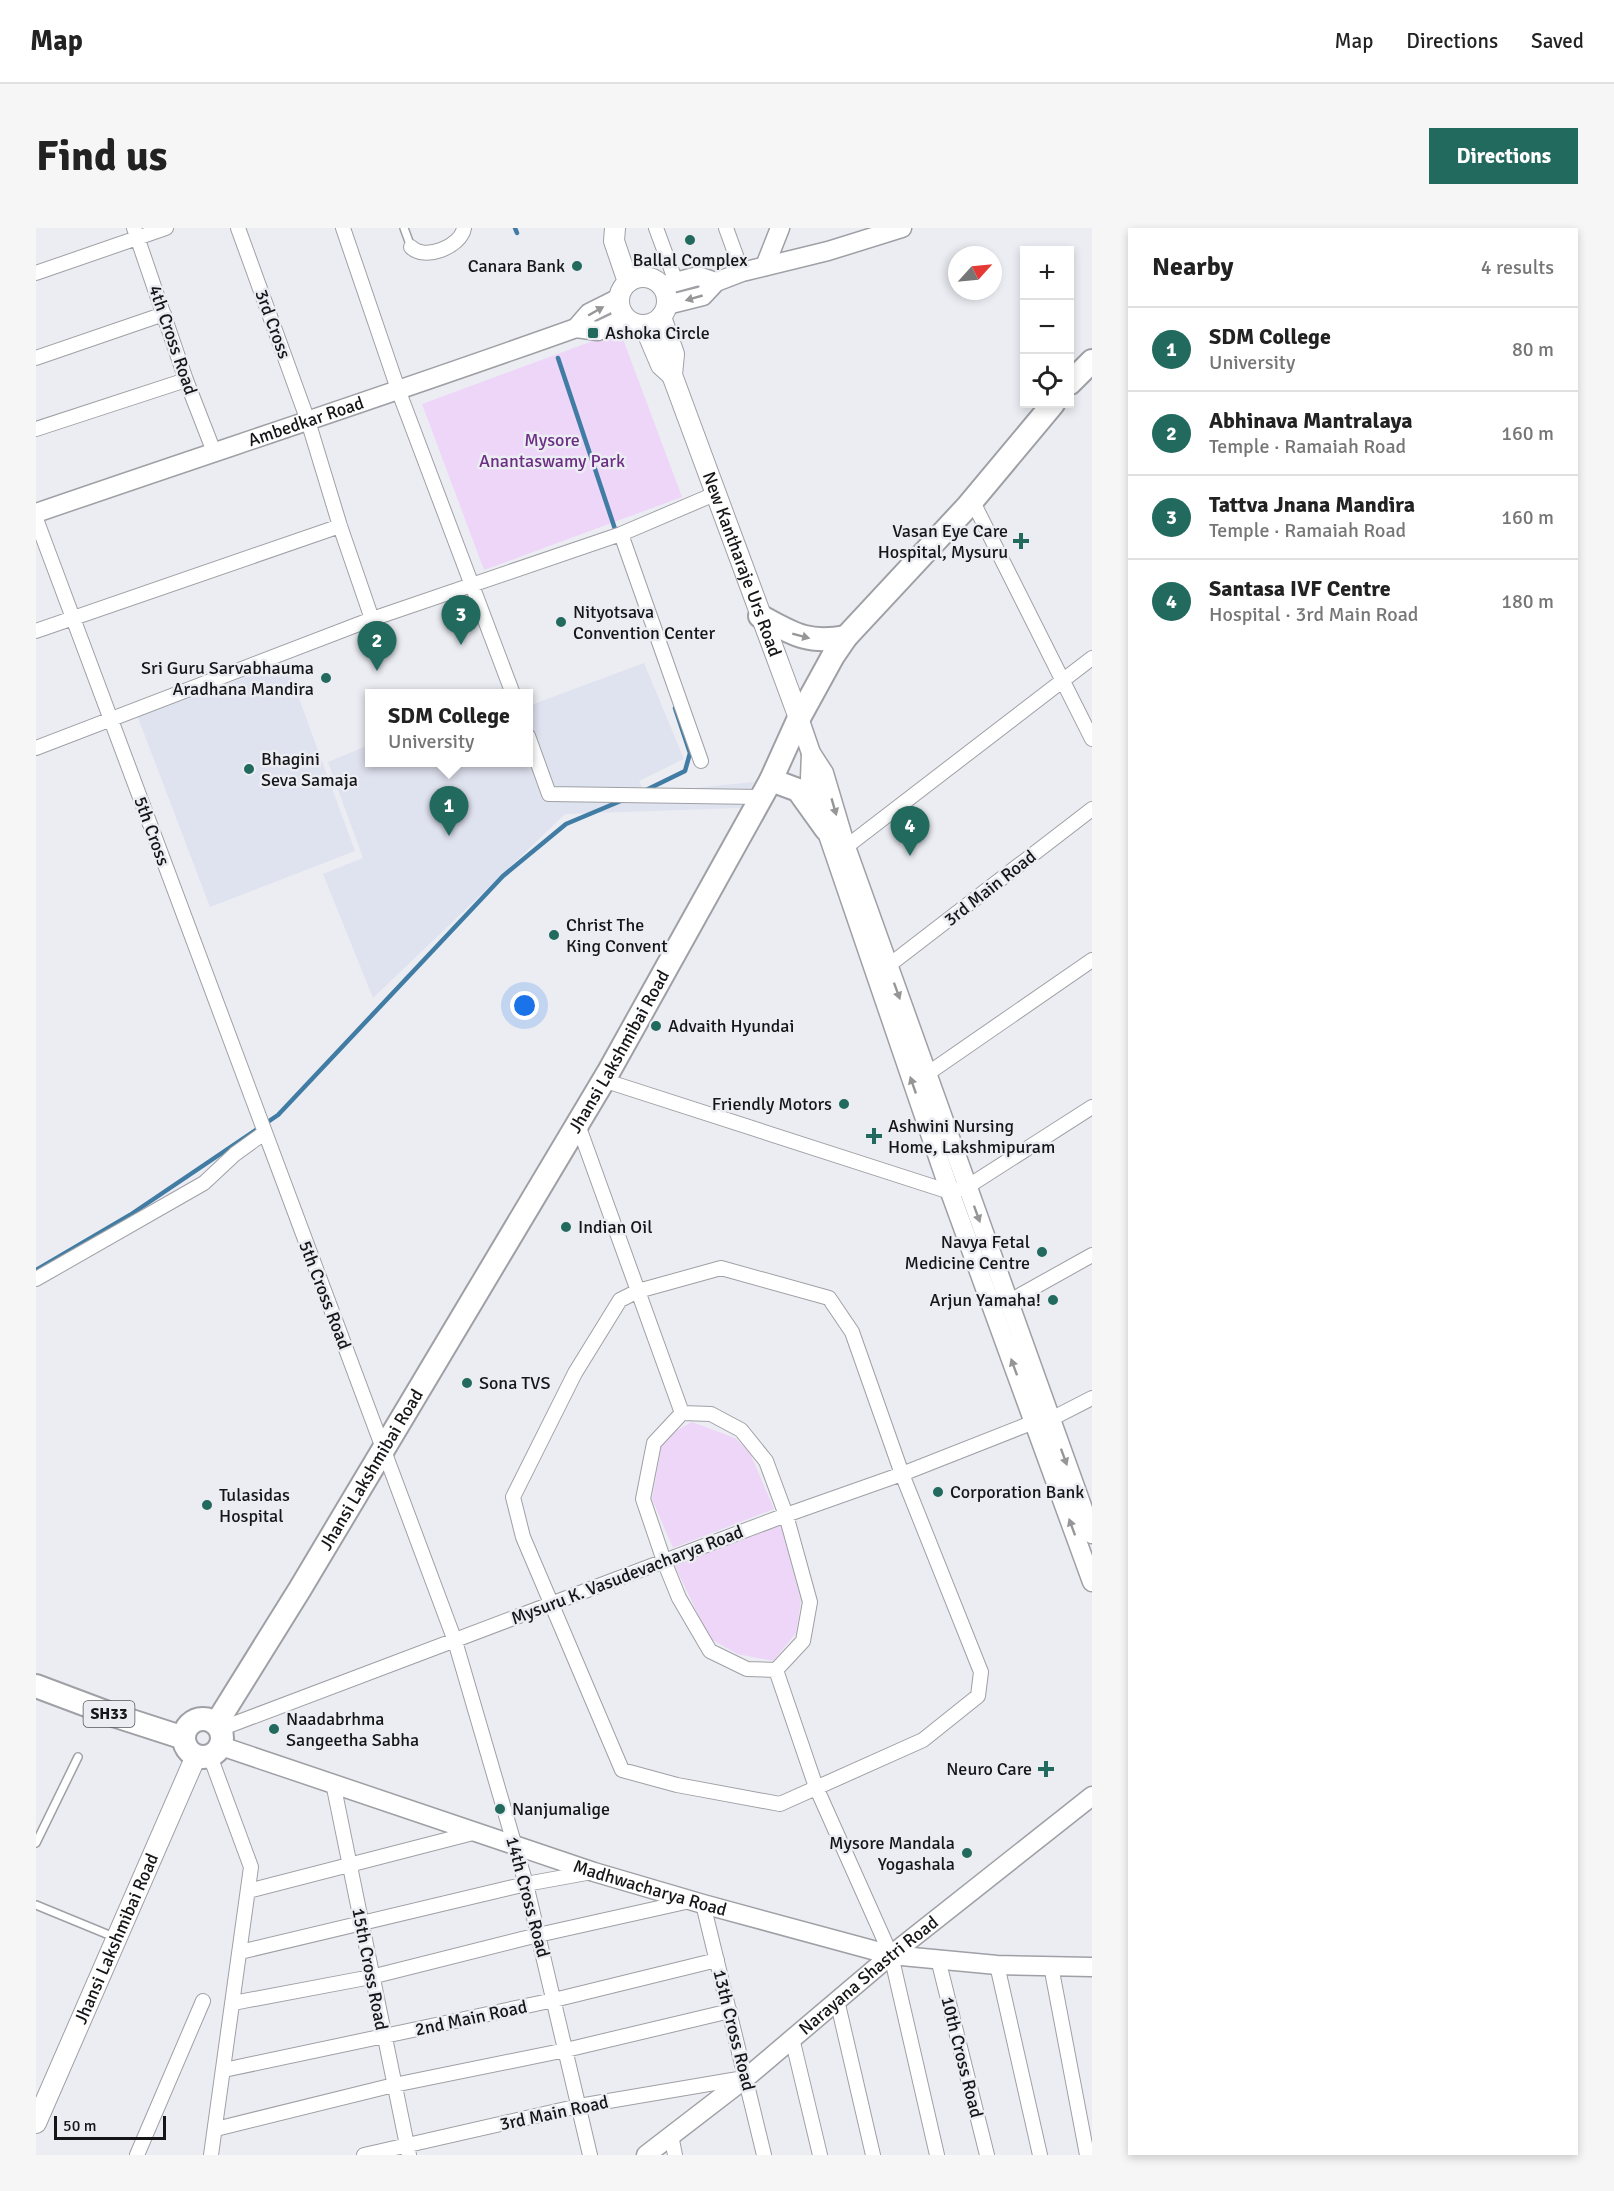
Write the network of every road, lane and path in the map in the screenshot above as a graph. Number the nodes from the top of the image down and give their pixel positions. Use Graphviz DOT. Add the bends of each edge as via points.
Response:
graph roads {
  1 [pos="166,228"];
  2 [pos="238,228"];
  3 [pos="343,228"];
  4 [pos="404,228"];
  5 [pos="464,228"];
  6 [pos="616,228"];
  7 [pos="656,228"];
  8 [pos="726,228"];
  9 [pos="780,228"];
  10 [pos="902,228"];
  11 [pos="136,233"];
  12 [pos="411,247"];
  13 [pos="765,266"];
  14 [pos="742,272"];
  15 [pos="36,273"];
  16 [pos="716,282"];
  17 [pos="669,284"];
  18 [pos="630,286"];
  19 [pos="164,314"];
  20 [pos="650,316"];
  21 [pos="576,328"];
  22 [pos="36,358"];
  23 [pos="1092,361"];
  24 [pos="1074,379"];
  25 [pos="186,380"];
  26 [pos="399,392"];
  27 [pos="1050,408"];
  28 [pos="308,420"];
  29 [pos="36,429"];
  30 [pos="214,452"];
  31 [pos="717,493"];
  32 [pos="972,500"];
  33 [pos="36,513"];
  34 [pos="36,519"];
  35 [pos="340,525"];
  36 [pos="621,534"];
  37 [pos="474,586"];
  38 [pos="760,616"];
  39 [pos="73,618"];
  40 [pos="372,619"];
  41 [pos="36,631"];
  42 [pos="846,637"];
  43 [pos="1092,658"];
  44 [pos="1064,682"];
  45 [pos="512,689"];
  46 [pos="799,718"];
  47 [pos="110,719"];
  48 [pos="1092,739"];
  49 [pos="36,748"];
  50 [pos="533,750"];
  51 [pos="812,753"];
  52 [pos="701,761"];
  53 [pos="766,788"];
  54 [pos="1092,809"];
  55 [pos="826,830"];
  56 [pos="846,847"];
  57 [pos="1092,960"];
  58 [pos="888,966"];
  59 [pos="927,1074"];
  60 [pos="603,1080"];
  61 [pos="1092,1107"];
  62 [pos="577,1122"];
  63 [pos="266,1138"];
  64 [pos="959,1190"];
  65 [pos="1092,1255"];
  66 [pos="36,1279"];
  67 [pos="638,1290"];
  68 [pos="1008,1302"];
  69 [pos="1092,1398"];
  70 [pos="682,1413"];
  71 [pos="1042,1421"];
  72 [pos="383,1448"];
  73 [pos="902,1474"];
  74 [pos="786,1515"];
  75 [pos="1092,1534"];
  76 [pos="664,1561"];
  77 [pos="1092,1582"];
  78 [pos="553,1603"];
  79 [pos="455,1641"];
  80 [pos="776,1670"];
  81 [pos="36,1686"];
  82 [pos="208,1742"];
  83 [pos="78,1757"];
  84 [pos="333,1782"];
  85 [pos="816,1787"];
  86 [pos="1092,1796"];
  87 [pos="473,1833"];
  88 [pos="36,1843"];
  89 [pos="515,1844"];
  90 [pos="349,1865"];
  91 [pos="594,1872"];
  92 [pos="526,1884"];
  93 [pos="248,1892"];
  94 [pos="697,1903"];
  95 [pos="36,1905"];
  96 [pos="361,1923"];
  97 [pos="538,1935"];
  98 [pos="117,1937"];
  99 [pos="240,1952"];
  100 [pos="891,1955"];
  101 [pos="938,1959"];
  102 [pos="717,1960"];
  103 [pos="998,1965"];
  104 [pos="1051,1966"];
  105 [pos="1092,1967"];
  106 [pos="371,1977"];
  107 [pos="554,2000"];
  108 [pos="837,2000"];
  109 [pos="203,2001"];
  110 [pos="233,2003"];
  111 [pos="730,2011"];
  112 [pos="383,2037"];
  113 [pos="792,2038"];
  114 [pos="566,2050"];
  115 [pos="224,2070"];
  116 [pos="746,2078"];
  117 [pos="394,2085"];
  118 [pos="579,2106"];
  119 [pos="36,2123"];
  120 [pos="216,2129"];
  121 [pos="671,2135"];
  122 [pos="408,2150"];
  123 [pos="137,2155"];
  124 [pos="211,2155"];
  125 [pos="364,2155"];
  126 [pos="590,2155"];
  127 [pos="646,2155"];
  128 [pos="675,2155"];
  129 [pos="764,2155"];
  130 [pos="820,2155"];
  131 [pos="873,2155"];
  132 [pos="937,2155"];
  133 [pos="987,2155"];
  134 [pos="1040,2155"];
  135 [pos="1087,2155"];
  1 -- 11 [label="street"];
  2 -- 28 [label="street, 3rd Cross"];
  3 -- 26 [label="street"];
  4 -- 12 [label="lane"];
  5 -- 12 [label="street" via="453,245 425,253"];
  6 -- 18 [label="main road" via="627,240"];
  7 -- 17 [label="street"];
  8 -- 14 [label="street"];
  9 -- 13 [label="street"];
  10 -- 13 [label="street, Ambedkar Road"];
  11 -- 15 [label="street"];
  11 -- 19 [label="street, 4th Cross Road"];
  13 -- 14 [label="street, Ambedkar Road"];
  14 -- 16 [label="street, Ambedkar Road"];
  16 -- 17 [label="street, Ambedkar Road" via="698,276"];
  16 -- 20 [label="street, Ambedkar Road, one-way" via="703,296"];
  17 -- 18 [label="main road" via="649,278"];
  17 -- 20 [label="main road" via="667,298"];
  18 -- 20 [label="main road" via="621,309"];
  21 -- 18 [label="street, Ambedkar Road, one-way" via="589,313"];
  19 -- 22 [label="street"];
  19 -- 25 [label="street, 4th Cross Road"];
  20 -- 21 [label="street, Ambedkar Road" via="598,331"];
  20 -- 31 [label="main road, New Kantharaje Urs Road" via="661,365 672,375"];
  21 -- 26 [label="street, Ambedkar Road"];
  23 -- 24 [label="main road"];
  25 -- 29 [label="street"];
  25 -- 30 [label="street, 4th Cross Road"];
  26 -- 28 [label="street, Ambedkar Road"];
  26 -- 37 [label="street"];
  27 -- 32 [label="main road, Jhansi Lakshmibai Road"];
  28 -- 30 [label="street, Ambedkar Road"];
  28 -- 35 [label="street, 3rd Cross"];
  30 -- 33 [label="street, Ambedkar Road"];
  31 -- 36 [label="street"];
  31 -- 38 [label="main road, New Kantharaje Urs Road"];
  32 -- 42 [label="main road, Jhansi Lakshmibai Road"];
  32 -- 44 [label="street"];
  34 -- 39 [label="street, 5th Cross"];
  35 -- 39 [label="street"];
  35 -- 40 [label="street, 3rd Cross"];
  36 -- 37 [label="street"];
  36 -- 52 [label="street"];
  37 -- 40 [label="street"];
  37 -- 45 [label="street"];
  38 -- 42 [label="main road, one-way" via="794,634 824,641"];
  38 -- 46 [label="main road, New Kantharaje Urs Road"];
  39 -- 41 [label="street"];
  39 -- 47 [label="street, 5th Cross"];
  40 -- 47 [label="street"];
  42 -- 46 [label="main road, Jhansi Lakshmibai Road"];
  43 -- 44 [label="street"];
  44 -- 48 [label="street"];
  44 -- 56 [label="street"];
  46 -- 51 [label="street, New Kantharaje Urs Road"];
  46 -- 53 [label="main road, Jhansi Lakshmibai Road"];
  47 -- 49 [label="street"];
  47 -- 63 [label="street, 5th Cross"];
  50 -- 53 [label="street" via="549,794"];
  51 -- 55 [label="street" via="810,778"];
  51 -- 56 [label="street, one-way" via="824,773"];
  53 -- 55 [label="main road" via="798,790"];
  53 -- 60 [label="main road, Jhansi Lakshmibai Road"];
  54 -- 58 [label="street, 3rd Main Road"];
  64 -- 55 [label="street, one-way"];
  56 -- 58 [label="street"];
  57 -- 59 [label="street"];
  58 -- 59 [label="street, one-way"];
  59 -- 64 [label="street"];
  60 -- 62 [label="main road, Jhansi Lakshmibai Road"];
  60 -- 64 [label="street"];
  61 -- 64 [label="street"];
  62 -- 67 [label="street"];
  62 -- 72 [label="main road, Jhansi Lakshmibai Road"];
  63 -- 66 [label="street" via="235,1154 204,1183"];
  63 -- 72 [label="street, 5th Cross Road"];
  64 -- 68 [label="street, one-way"];
  71 -- 64 [label="street, one-way"];
  65 -- 68 [label="street"];
  67 -- 70 [label="street"];
  67 -- 73 [label="street" via="721,1268 829,1298 852,1332"];
  67 -- 78 [label="street" via="620,1300 575,1373 513,1497 523,1537"];
  68 -- 71 [label="street"];
  69 -- 71 [label="street, Mysuru K. Vasudevacharya Road"];
  70 -- 74 [label="street" via="711,1414 741,1430 766,1461"];
  70 -- 76 [label="street" via="654,1443 643,1499"];
  71 -- 73 [label="street, Mysuru K. Vasudevacharya Road"];
  71 -- 75 [label="street, one-way"];
  77 -- 71 [label="street, one-way"];
  72 -- 79 [label="street, 5th Cross Road"];
  72 -- 82 [label="main road, Jhansi Lakshmibai Road"];
  73 -- 74 [label="street, Mysuru K. Vasudevacharya Road"];
  73 -- 85 [label="street" via="981,1672 978,1696 923,1740"];
  74 -- 76 [label="street, Mysuru K. Vasudevacharya Road"];
  74 -- 80 [label="street" via="810,1602 803,1641"];
  76 -- 78 [label="street, Mysuru K. Vasudevacharya Road"];
  76 -- 80 [label="street" via="710,1651 747,1669"];
  78 -- 79 [label="street, Mysuru K. Vasudevacharya Road"];
  78 -- 85 [label="street" via="622,1770 677,1785 780,1804"];
  79 -- 82 [label="street, Mysuru K. Vasudevacharya Road"];
  79 -- 89 [label="street, 14th Cross Road"];
  80 -- 85 [label="street"];
  81 -- 82 [label="main road, SH33" via="116,1716"];
  82 -- 84 [label="street, Madhwacharya Road"];
  82 -- 93 [label="street" via="251,1867"];
  82 -- 98 [label="main road, Jhansi Lakshmibai Road"];
  83 -- 88 [label="lane"];
  84 -- 87 [label="street, Madhwacharya Road"];
  84 -- 90 [label="street, 15th Cross Road"];
  85 -- 100 [label="street"];
  86 -- 100 [label="street, Narayana Shastri Road"];
  87 -- 89 [label="street, Madhwacharya Road"];
  87 -- 90 [label="street"];
  89 -- 91 [label="street, Madhwacharya Road"];
  89 -- 92 [label="street, 14th Cross Road"];
  90 -- 93 [label="street"];
  90 -- 96 [label="street, 15th Cross Road"];
  91 -- 92 [label="street"];
  91 -- 94 [label="street, Madhwacharya Road"];
  92 -- 96 [label="street"];
  92 -- 97 [label="street, 14th Cross Road"];
  93 -- 99 [label="street"];
  94 -- 97 [label="street"];
  94 -- 100 [label="street, Madhwacharya Road"];
  94 -- 102 [label="street, 13th Cross Road"];
  95 -- 98 [label="lane"];
  96 -- 99 [label="street"];
  96 -- 106 [label="street, 15th Cross Road"];
  97 -- 106 [label="street"];
  97 -- 107 [label="street, 14th Cross Road"];
  98 -- 119 [label="main road, Jhansi Lakshmibai Road"];
  99 -- 110 [label="street"];
  100 -- 101 [label="street, Madhwacharya Road"];
  100 -- 108 [label="street, Narayana Shastri Road"];
  100 -- 132 [label="street"];
  101 -- 103 [label="street, Madhwacharya Road"];
  101 -- 133 [label="street, 10th Cross Road"];
  102 -- 107 [label="street, 2nd Main Road"];
  102 -- 111 [label="street, 13th Cross Road"];
  103 -- 104 [label="street, Madhwacharya Road"];
  103 -- 134 [label="street"];
  104 -- 105 [label="street, Madhwacharya Road"];
  104 -- 135 [label="street"];
  106 -- 110 [label="street"];
  106 -- 112 [label="street, 15th Cross Road"];
  107 -- 112 [label="street, 2nd Main Road"];
  107 -- 114 [label="street, 14th Cross Road"];
  108 -- 113 [label="street, Narayana Shastri Road"];
  108 -- 131 [label="street"];
  109 -- 123 [label="street"];
  110 -- 115 [label="street"];
  111 -- 114 [label="street"];
  111 -- 116 [label="street, 13th Cross Road"];
  112 -- 115 [label="street, 2nd Main Road"];
  112 -- 117 [label="street, 15th Cross Road"];
  113 -- 116 [label="street, Narayana Shastri Road"];
  113 -- 130 [label="street"];
  114 -- 117 [label="street"];
  114 -- 118 [label="street, 14th Cross Road"];
  115 -- 120 [label="street"];
  116 -- 118 [label="street, 3rd Main Road"];
  116 -- 121 [label="street, Narayana Shastri Road"];
  116 -- 129 [label="street, 13th Cross Road"];
  117 -- 120 [label="street"];
  117 -- 122 [label="street, 15th Cross Road"];
  118 -- 122 [label="street, 3rd Main Road"];
  118 -- 126 [label="street, 14th Cross Road"];
  120 -- 124 [label="street"];
  121 -- 127 [label="street, Narayana Shastri Road"];
  121 -- 128 [label="street"];
  122 -- 125 [label="street, 3rd Main Road"];
}
